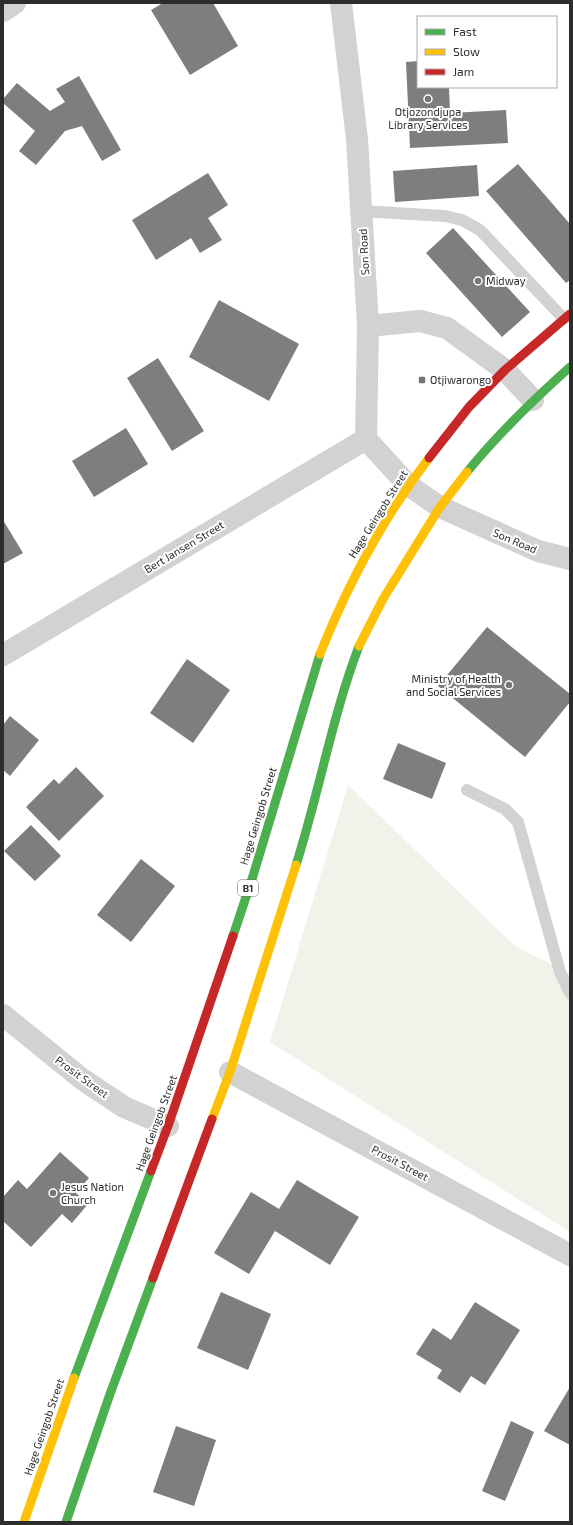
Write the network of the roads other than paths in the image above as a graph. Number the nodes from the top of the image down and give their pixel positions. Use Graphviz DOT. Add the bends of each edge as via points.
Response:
graph roads {
  1 [pos="15,3"];
  2 [pos="341,3"];
  3 [pos="3,11"];
  4 [pos="361,211"];
  5 [pos="567,316"];
  6 [pos="368,326"];
  7 [pos="570,367"];
  8 [pos="505,370"];
  9 [pos="533,400"];
  10 [pos="366,439"];
  11 [pos="408,485"];
  12 [pos="440,507"];
  13 [pos="570,560"];
  14 [pos="3,655"];
  15 [pos="467,790"];
  16 [pos="570,993"];
  17 [pos="3,1015"];
  18 [pos="230,1072"];
  19 [pos="168,1126"];
  20 [pos="570,1255"];
  21 [pos="24,1522"];
  22 [pos="66,1522"];
  1 -- 3 [label="street"];
  2 -- 4 [label="street, Son Road" via="357,140"];
  4 -- 5 [label="lane" via="445,216 462,220 480,230"];
  4 -- 6 [label="street, Son Road"];
  5 -- 8 [label="highway, Hage Geingob Street / B1"];
  6 -- 8 [label="street" via="420,321 447,328"];
  6 -- 10 [label="street, Son Road"];
  7 -- 9 [label="highway"];
  8 -- 9 [label="street"];
  8 -- 11 [label="highway, Hage Geingob Street / B1" via="469,407"];
  9 -- 12 [label="highway" via="480,456"];
  10 -- 11 [label="street"];
  10 -- 14 [label="street, Bert Jansen Street"];
  11 -- 12 [label="street, Son Road"];
  11 -- 19 [label="highway, Hage Geingob Street / B1" via="369,549 337,611 317,661 253,876"];
  12 -- 13 [label="street, Son Road" via="538,551"];
  12 -- 18 [label="highway" via="383,599 359,647 340,703 306,834"];
  15 -- 16 [label="lane" via="506,809 518,822 560,972"];
  17 -- 19 [label="street, Prosit Street" via="82,1079 124,1107"];
  18 -- 20 [label="street, Prosit Street"];
  18 -- 22 [label="highway" via="110,1394"];
  19 -- 21 [label="highway, Hage Geingob Street / B1" via="68,1394"];
}
